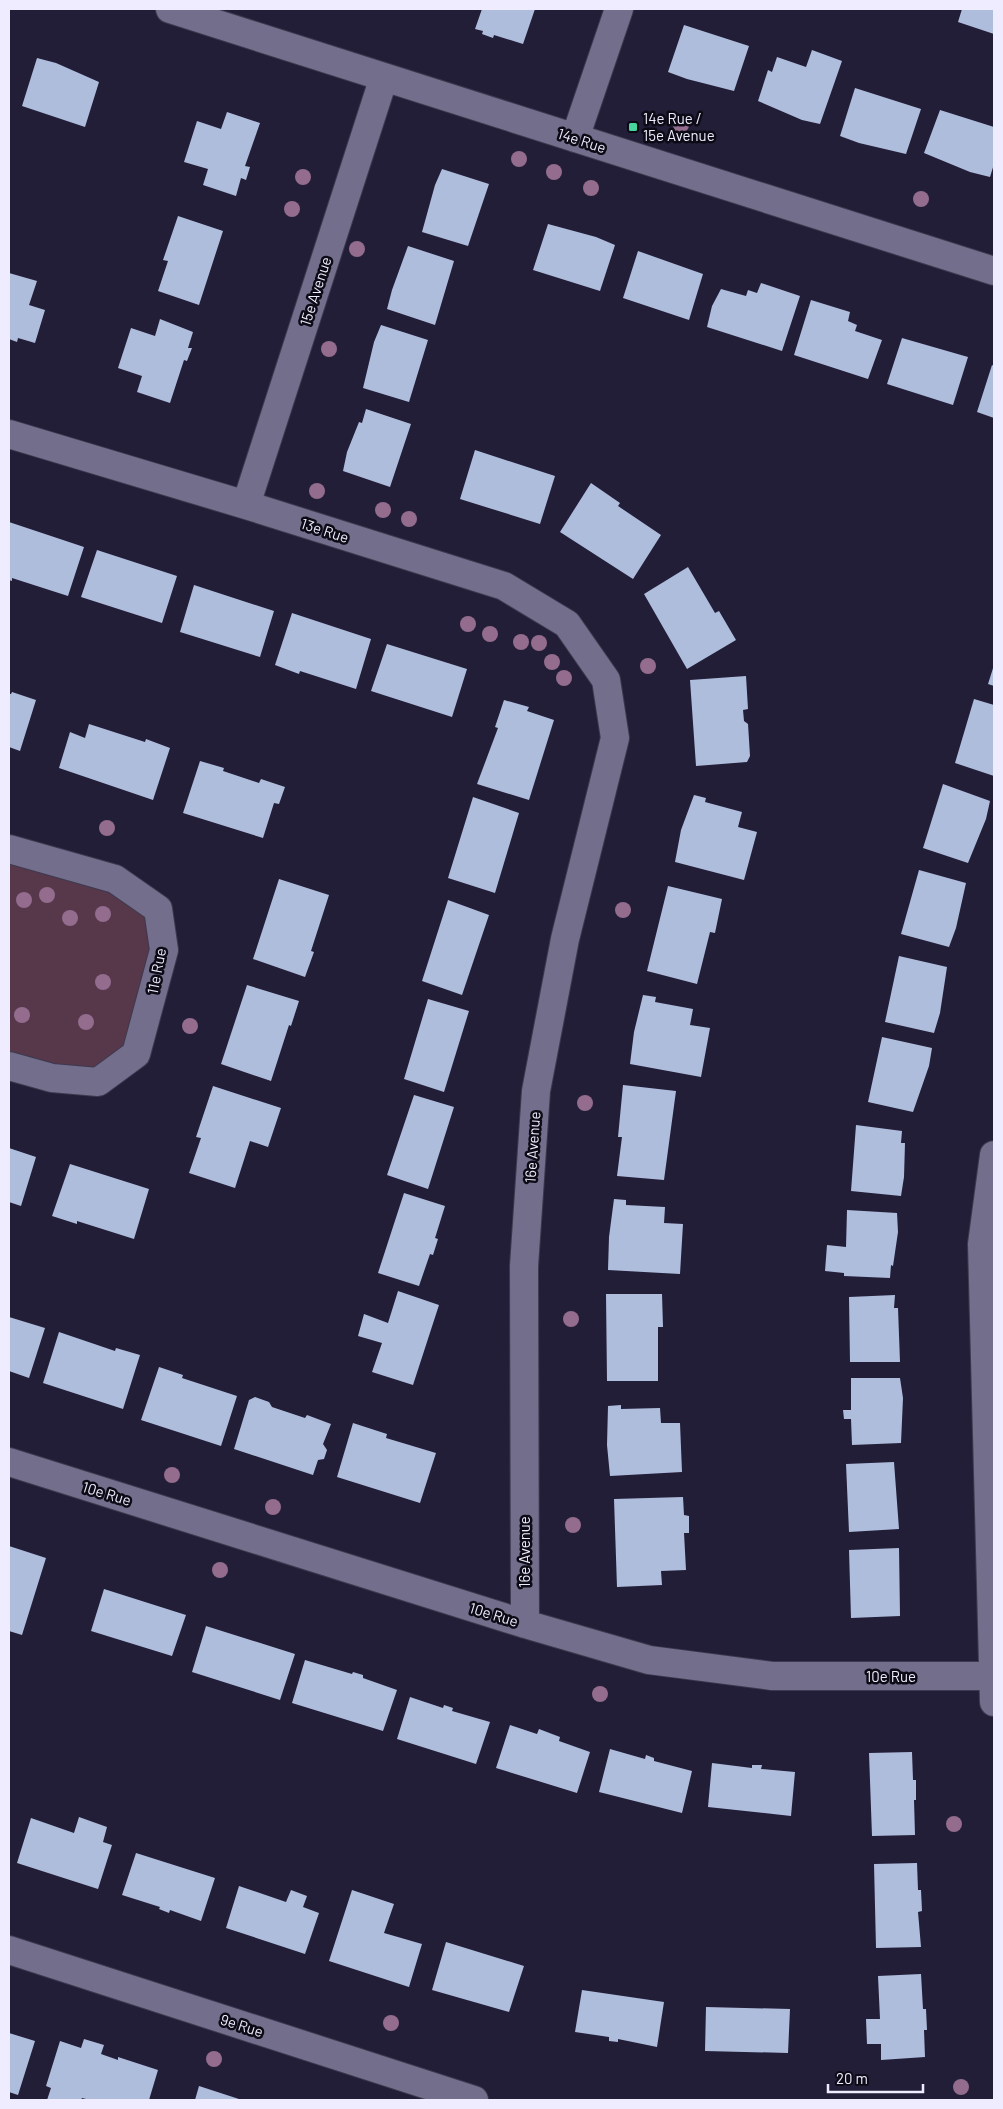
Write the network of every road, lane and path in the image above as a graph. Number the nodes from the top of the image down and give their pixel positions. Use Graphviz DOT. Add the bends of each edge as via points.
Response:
graph roads {
  1 [pos="170,9"];
  2 [pos="619,9"];
  3 [pos="384,77"];
  4 [pos="575,138"];
  5 [pos="994,271"];
  6 [pos="9,434"];
  7 [pos="246,505"];
  8 [pos="606,680"];
  9 [pos="9,849"];
  10 [pos="9,1066"];
  11 [pos="994,1155"];
  12 [pos="9,1462"];
  13 [pos="525,1624"];
  14 [pos="994,1685"];
  15 [pos="9,1950"];
  16 [pos="474,2100"];
  1 -- 3 [label="street, 14e Rue"];
  2 -- 4 [label="street"];
  3 -- 4 [label="street, 14e Rue"];
  3 -- 7 [label="street, 15e Avenue"];
  4 -- 5 [label="street, 14e Rue"];
  6 -- 7 [label="street, 13e Rue"];
  7 -- 8 [label="street, 13e Rue" via="504,586 567,624"];
  8 -- 13 [label="street, 16e Avenue" via="615,738 565,938 536,1091 524,1266"];
  9 -- 10 [label="street, 11e Rue" via="115,880 158,909 164,950 136,1054 98,1082 52,1078"];
  11 -- 14 [label="street" via="982,1244"];
  12 -- 13 [label="street, 10e Rue"];
  13 -- 14 [label="street, 10e Rue" via="649,1660 772,1676"];
  15 -- 16 [label="street, 9e Rue"];
}
